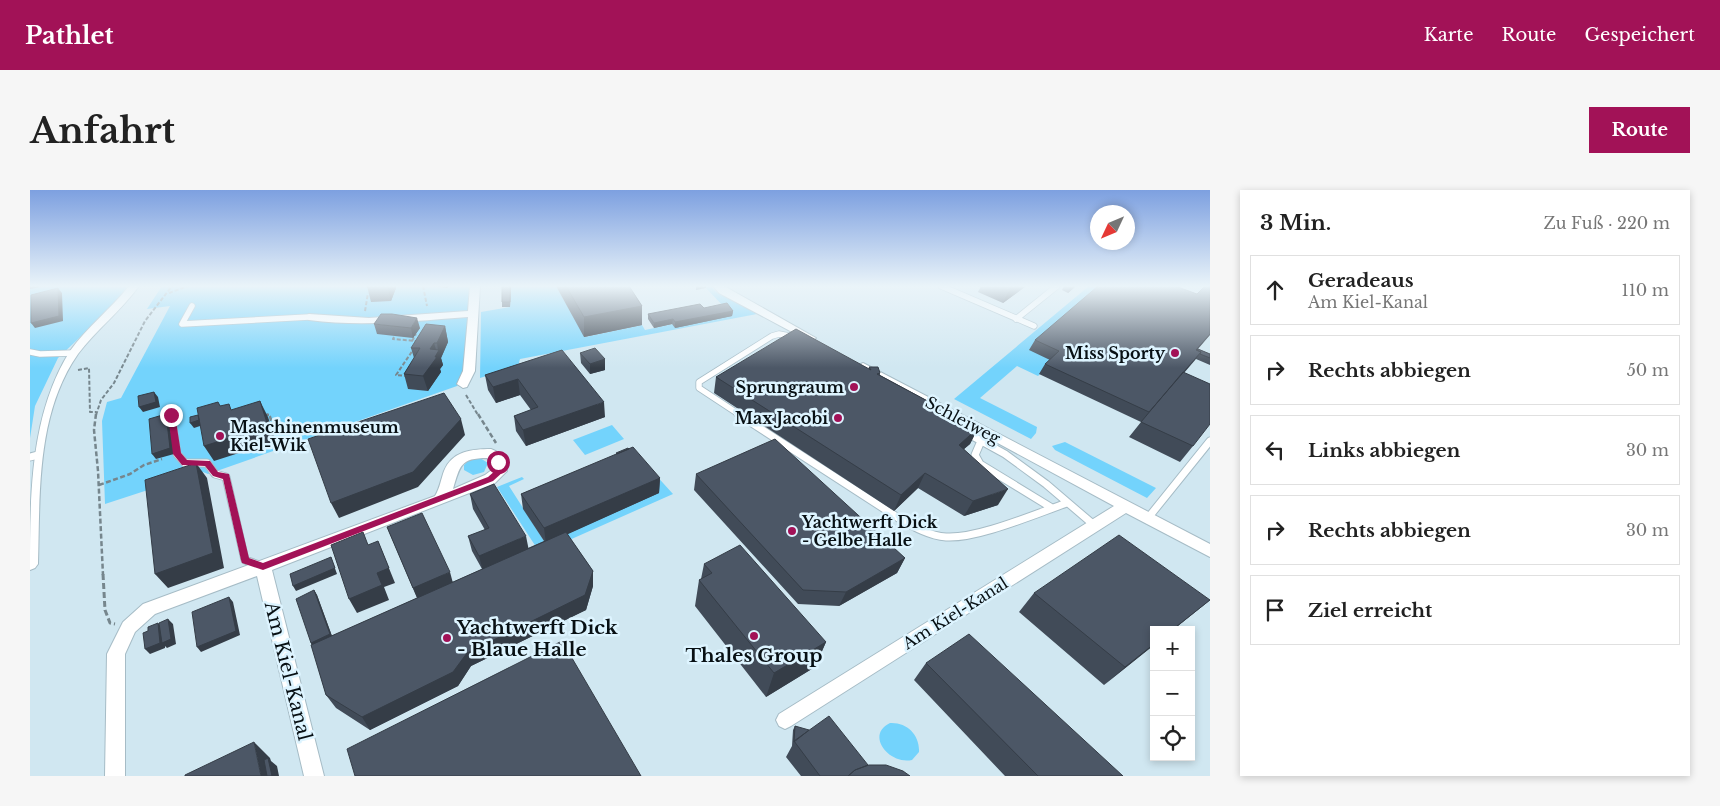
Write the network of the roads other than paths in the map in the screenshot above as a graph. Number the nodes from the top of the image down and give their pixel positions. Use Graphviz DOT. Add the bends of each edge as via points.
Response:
graph roads {
  1 [pos="112,313"];
  2 [pos="188,313"];
  3 [pos="765,313"];
  4 [pos="1005,313"];
  5 [pos="1022,313"];
  6 [pos="472,314"];
  7 [pos="309,317"];
  8 [pos="1016,318"];
  9 [pos="364,320"];
  10 [pos="1034,326"];
  11 [pos="809,346"];
  12 [pos="825,346"];
  13 [pos="30,352"];
  14 [pos="73,353"];
  15 [pos="851,360"];
  16 [pos="464,389"];
  17 [pos="171,415"];
  18 [pos="958,428"];
  19 [pos="981,441"];
  20 [pos="1210,441"];
  21 [pos="34,456"];
  22 [pos="440,499"];
  23 [pos="1067,502"];
  24 [pos="1125,506"];
  25 [pos="1052,508"];
  26 [pos="1148,518"];
  27 [pos="1094,525"];
  28 [pos="31,536"];
  29 [pos="1210,551"];
  30 [pos="30,564"];
  31 [pos="263,567"];
  32 [pos="786,720"];
  33 [pos="116,776"];
  34 [pos="314,776"];
  1 -- 14 [label="street"];
  2 -- 7 [label="lane" via="182,324"];
  3 -- 12 [label="street"];
  4 -- 8 [label="lane"];
  5 -- 8 [label="lane"];
  6 -- 9 [label="street"];
  6 -- 16 [label="street" via="469,371"];
  7 -- 9 [label="street"];
  8 -- 10 [label="lane"];
  11 -- 25 [label="lane" via="793,337 772,336 700,382 699,388 920,530 965,538"];
  13 -- 14 [label="lane"];
  14 -- 21 [label="street" via="48,402"];
  15 -- 24 [label="street, Schleiweg"];
  17 -- 31 [label="lane" via="177,454 185,463 207,463 215,474 226,476 245,560"];
  18 -- 19 [label="lane"];
  19 -- 23 [label="lane" via="1005,454"];
  19 -- 25 [label="lane" via="975,455 980,464"];
  20 -- 26 [label="lane"];
  21 -- 28 [label="street"];
  22 -- 22 [label="street" via="449,487 451,469 463,456 491,454 505,460 500,471 490,479"];
  22 -- 31 [label="street"];
  23 -- 25 [label="lane"];
  23 -- 27 [label="lane"];
  24 -- 26 [label="street, Schleiweg"];
  24 -- 27 [label="street, Am Kiel-Kanal"];
  26 -- 29 [label="street, Schleiweg"];
  27 -- 32 [label="street, Am Kiel-Kanal"];
  28 -- 30 [label="street"];
  31 -- 33 [label="street" via="149,610 129,627 116,654"];
  31 -- 34 [label="street, Am Kiel-Kanal"];
}
